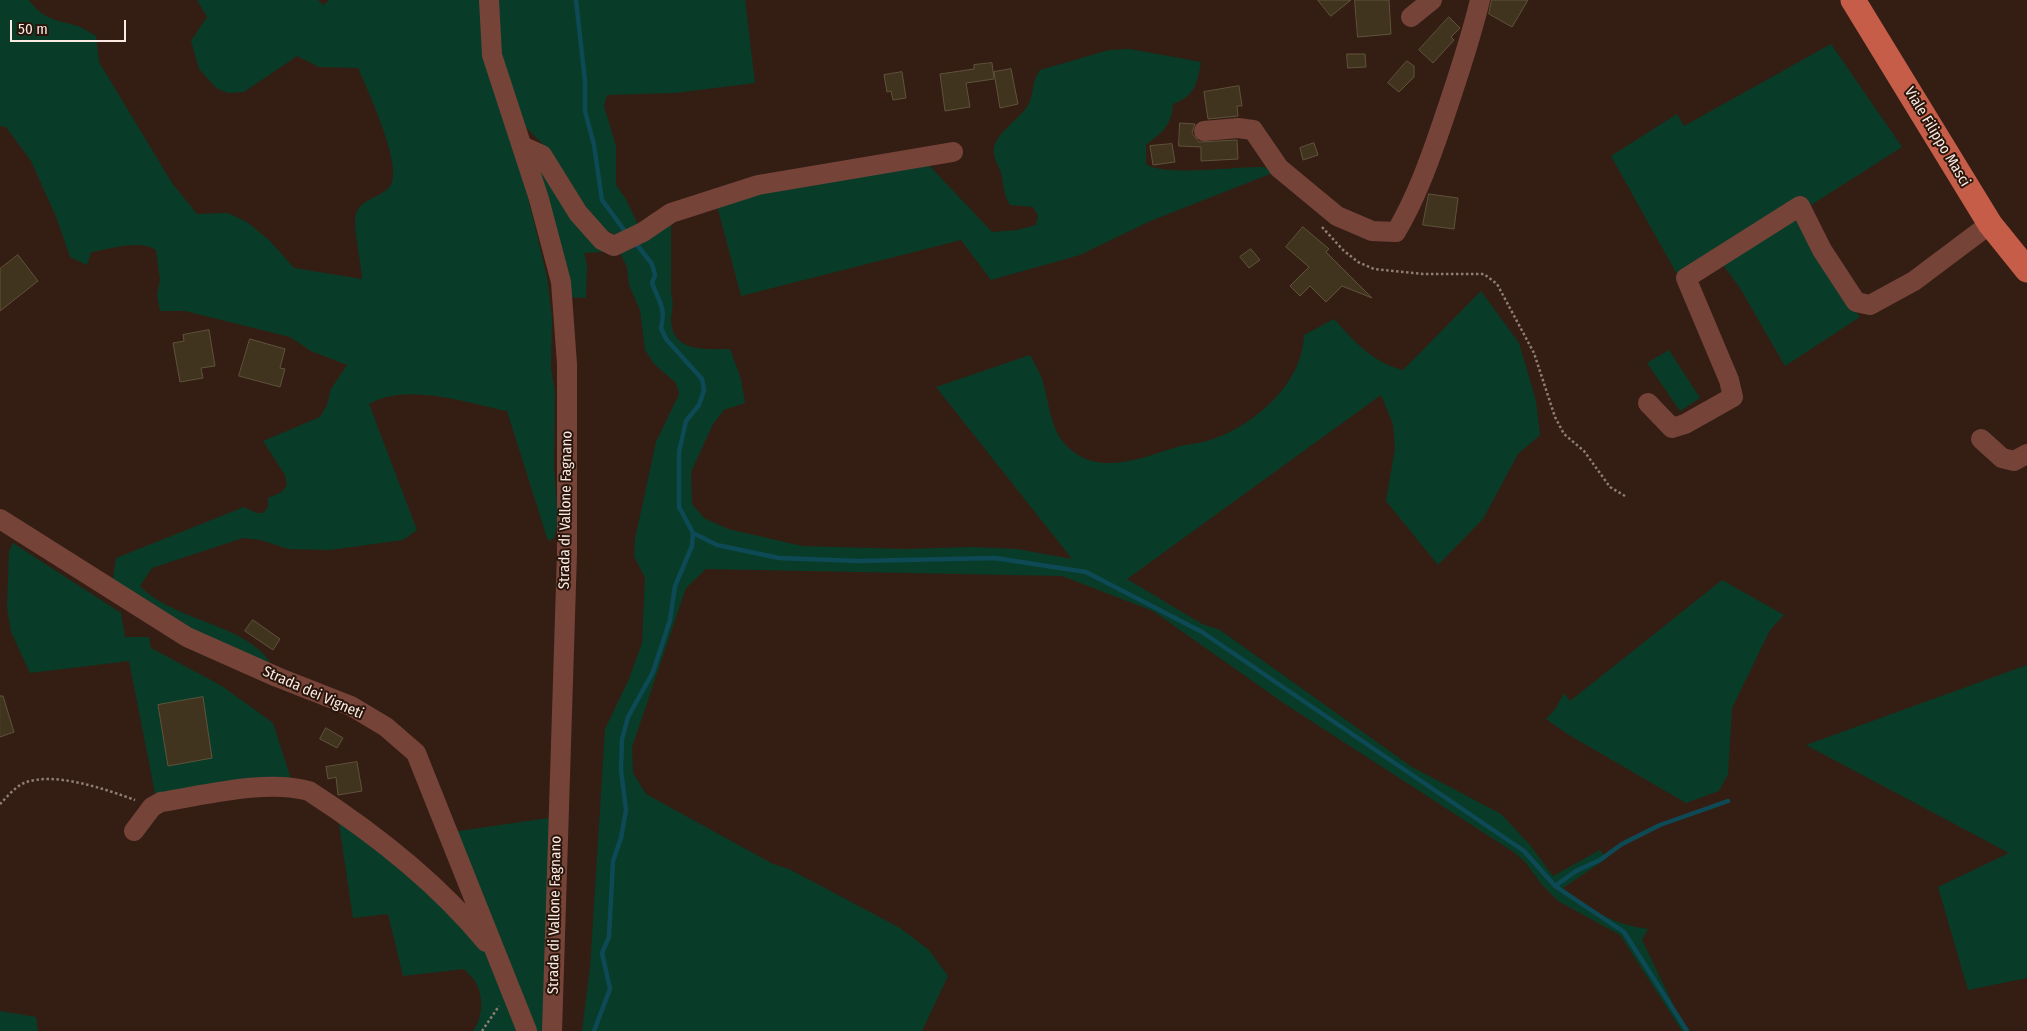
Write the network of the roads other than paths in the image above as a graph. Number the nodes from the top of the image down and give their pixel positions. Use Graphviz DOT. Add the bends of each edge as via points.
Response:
graph roads {
  1 [pos="489,0"];
  2 [pos="1432,0"];
  3 [pos="1480,0"];
  4 [pos="1853,0"];
  5 [pos="1411,17"];
  6 [pos="1204,131"];
  7 [pos="522,146"];
  8 [pos="953,152"];
  9 [pos="1990,224"];
  10 [pos="2027,270"];
  11 [pos="1648,403"];
  12 [pos="1981,439"];
  13 [pos="2027,454"];
  14 [pos="0,519"];
  15 [pos="134,831"];
  16 [pos="499,957"];
  17 [pos="527,1031"];
  18 [pos="552,1031"];
  1 -- 7 [label="street, Strada di Vallone Fagnano" via="492,55"];
  2 -- 5 [label="street"];
  3 -- 6 [label="street" via="1470,41 1430,159 1414,200 1396,232 1372,231 1337,216 1279,168 1253,130"];
  4 -- 9 [label="main road, Viale Filippo Masci"];
  7 -- 8 [label="street" via="542,155 578,213 602,240 614,246 643,232 670,212 758,186"];
  7 -- 18 [label="street, Strada di Vallone Fagnano" via="561,282 567,364 566,553"];
  9 -- 10 [label="main road, Viale Filippo Masci"];
  9 -- 11 [label="street" via="1914,281 1870,304 1856,302 1822,250 1800,206 1686,278 1729,380 1733,397 1672,428"];
  12 -- 13 [label="street" via="2002,458 2014,461"];
  14 -- 16 [label="street, Strada dei Vigneti" via="187,637 351,706 386,727 416,753"];
  15 -- 16 [label="street" via="152,807 162,802 267,786 293,786 309,791 401,857 472,924"];
  16 -- 17 [label="street, Strada dei Vigneti"];
}
